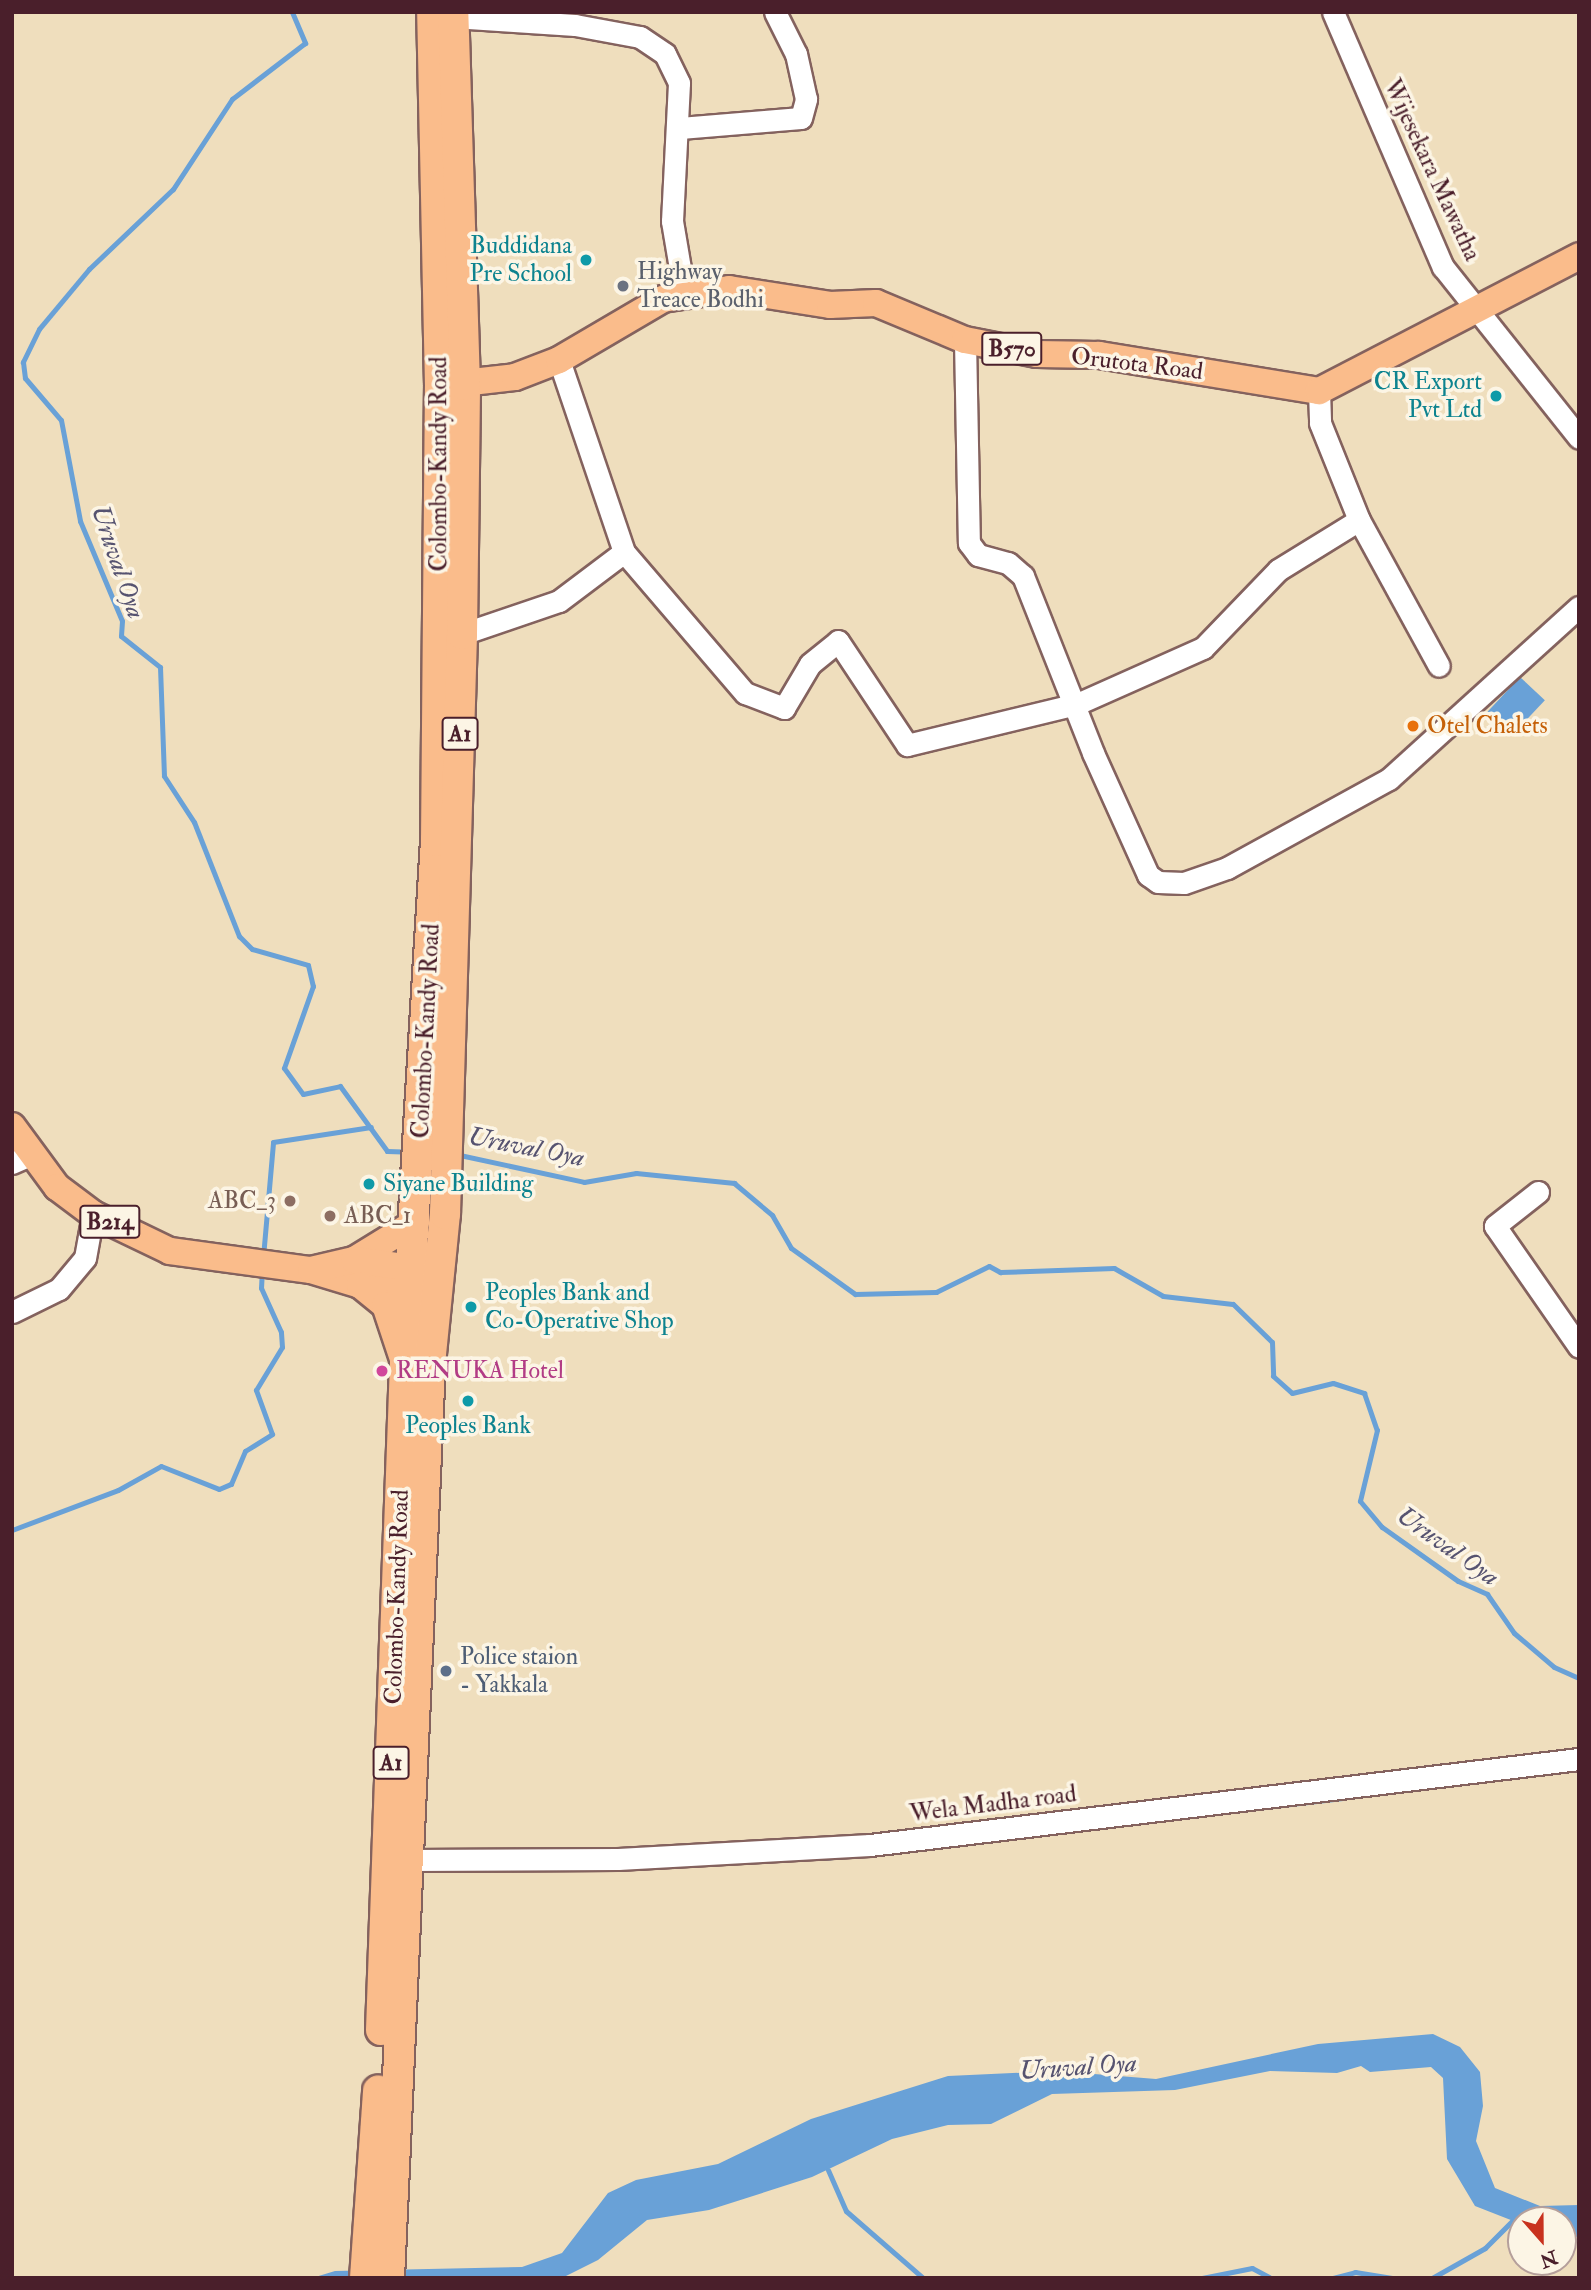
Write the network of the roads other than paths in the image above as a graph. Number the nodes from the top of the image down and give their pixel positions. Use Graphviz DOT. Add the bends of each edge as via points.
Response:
graph roads {
  1 [pos="775,12"];
  2 [pos="1333,12"];
  3 [pos="446,14"];
  4 [pos="579,19"];
  5 [pos="680,128"];
  6 [pos="1579,256"];
  7 [pos="684,292"];
  8 [pos="1475,308"];
  9 [pos="965,340"];
  10 [pos="559,360"];
  11 [pos="452,385"];
  12 [pos="1319,391"];
  13 [pos="1579,438"];
  14 [pos="1359,520"];
  15 [pos="624,552"];
  16 [pos="1579,607"];
  17 [pos="462,634"];
  18 [pos="1438,666"];
  19 [pos="1077,704"];
  20 [pos="436,1081"];
  21 [pos="12,1126"];
  22 [pos="21,1159"];
  23 [pos="1538,1192"];
  24 [pos="426,1204"];
  25 [pos="93,1214"];
  26 [pos="357,1272"];
  27 [pos="426,1277"];
  28 [pos="12,1312"];
  29 [pos="1579,1347"];
  30 [pos="405,1364"];
  31 [pos="1579,1759"];
  32 [pos="410,1860"];
  33 [pos="395,1971"];
  34 [pos="377,2267"];
  1 -- 5 [label="street" via="796,54 806,99 801,118"];
  2 -- 8 [label="street, Wijesekara Mawatha" via="1443,267"];
  3 -- 4 [label="street"];
  3 -- 11 [label="highway, Colombo-Kandy Road / A1"];
  4 -- 5 [label="street" via="640,37 665,54 679,83"];
  5 -- 7 [label="street" via="672,220"];
  6 -- 8 [label="main road"];
  7 -- 9 [label="main road, Orutota Road / B570" via="729,289 830,305 876,303"];
  7 -- 10 [label="main road, Orutota Road / B570" via="645,307"];
  8 -- 12 [label="main road"];
  8 -- 13 [label="street, Wijesekara Mawatha"];
  9 -- 12 [label="main road, Orutota Road / B570"];
  9 -- 19 [label="street" via="960,360 969,543 978,555 1008,564 1023,576"];
  10 -- 11 [label="main road, Orutota Road / B570" via="515,377"];
  10 -- 15 [label="street"];
  11 -- 17 [label="highway, Colombo-Kandy Road / A1"];
  11 -- 20 [label="highway, Colombo-Kandy Road / A1" via="436,841"];
  12 -- 14 [label="street" via="1320,423"];
  14 -- 18 [label="street"];
  14 -- 19 [label="street" via="1278,570 1203,648"];
  15 -- 17 [label="street" via="559,601"];
  15 -- 19 [label="street" via="745,693 765,705 784,708 810,664 838,641 907,745"];
  16 -- 19 [label="street" via="1389,779 1227,868 1184,883 1158,882 1148,875"];
  17 -- 20 [label="highway, Colombo-Kandy Road / A1"];
  20 -- 24 [label="highway, Colombo-Kandy Road / A1"];
  21 -- 22 [label="main road, B214"];
  22 -- 25 [label="main road, B214"];
  23 -- 29 [label="street" via="1495,1226"];
  24 -- 26 [label="main road"];
  24 -- 27 [label="highway, Colombo-Kandy Road / A1"];
  24 -- 27 [label="highway, Colombo-Kandy Road / A1"];
  25 -- 26 [label="main road, B214" via="170,1251"];
  25 -- 28 [label="street" via="85,1258 59,1289"];
  26 -- 27 [label="main road, B214"];
  26 -- 30 [label="main road" via="385,1305"];
  27 -- 30 [label="highway, Colombo-Kandy Road / A1"];
  27 -- 32 [label="highway, Colombo-Kandy Road / A1"];
  30 -- 33 [label="highway, Colombo-Kandy Road / A1"];
  31 -- 32 [label="street, Wela Madha road" via="870,1845 618,1859"];
  32 -- 33 [label="highway, Colombo-Kandy Road / A1"];
  33 -- 34 [label="highway, Colombo-Kandy Road / A1"];
}
